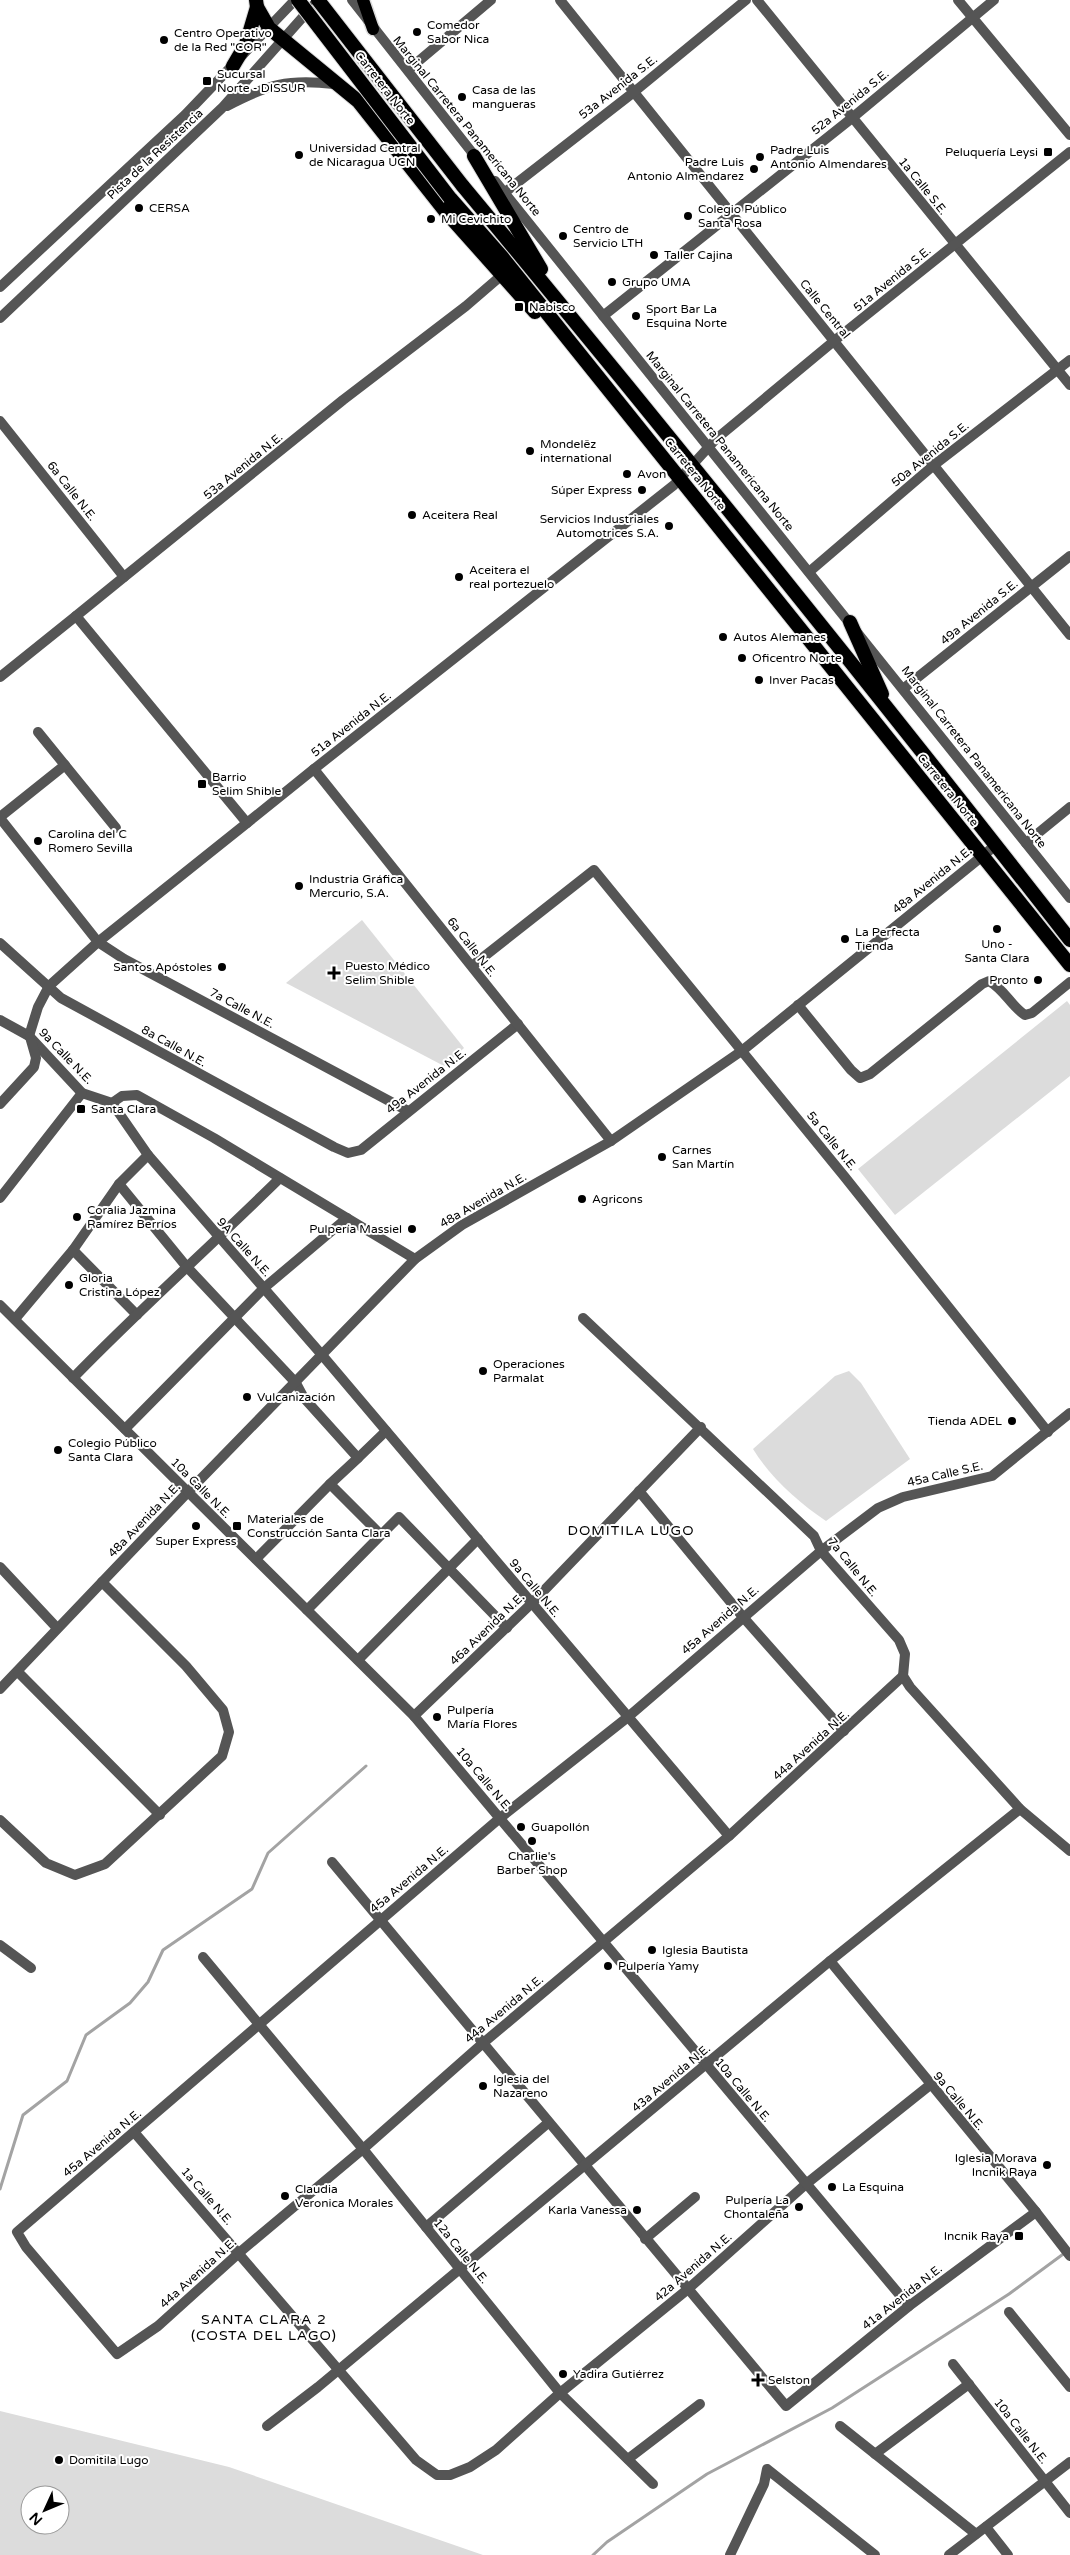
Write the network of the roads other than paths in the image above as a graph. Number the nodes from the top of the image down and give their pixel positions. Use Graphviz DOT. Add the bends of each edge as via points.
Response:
graph roads {
  1 [pos="297,0"];
  2 [pos="318,0"];
  3 [pos="352,0"];
  4 [pos="364,0"];
  5 [pos="491,0"];
  6 [pos="560,0"];
  7 [pos="746,0"];
  8 [pos="757,0"];
  9 [pos="958,0"];
  10 [pos="994,0"];
  11 [pos="256,4"];
  12 [pos="972,18"];
  13 [pos="269,28"];
  14 [pos="373,29"];
  15 [pos="281,40"];
  16 [pos="233,66"];
  17 [pos="408,70"];
  18 [pos="334,84"];
  19 [pos="634,92"];
  20 [pos="222,108"];
  21 [pos="852,118"];
  22 [pos="1070,135"];
  23 [pos="1070,152"];
  24 [pos="474,156"];
  25 [pos="504,193"];
  26 [pos="732,213"];
  27 [pos="954,245"];
  28 [pos="502,275"];
  29 [pos="0,287"];
  30 [pos="563,306"];
  31 [pos="603,316"];
  32 [pos="0,318"];
  33 [pos="834,341"];
  34 [pos="1070,360"];
  35 [pos="1058,370"];
  36 [pos="1070,386"];
  37 [pos="610,391"];
  38 [pos="0,421"];
  39 [pos="709,448"];
  40 [pos="934,465"];
  41 [pos="692,466"];
  42 [pos="680,479"];
  43 [pos="1070,556"];
  44 [pos="809,572"];
  45 [pos="124,577"];
  46 [pos="1031,586"];
  47 [pos="76,616"];
  48 [pos="850,622"];
  49 [pos="1070,635"];
  50 [pos="0,677"];
  51 [pos="903,689"];
  52 [pos="890,710"];
  53 [pos="38,732"];
  54 [pos="65,765"];
  55 [pos="314,769"];
  56 [pos="1070,807"];
  57 [pos="0,817"];
  58 [pos="247,823"];
  59 [pos="116,828"];
  60 [pos="1026,843"];
  61 [pos="996,844"];
  62 [pos="982,856"];
  63 [pos="1070,898"];
  64 [pos="1070,940"];
  65 [pos="98,942"];
  66 [pos="0,943"];
  67 [pos="1070,965"];
  68 [pos="472,966"];
  69 [pos="1070,982"];
  70 [pos="48,986"];
  71 [pos="798,1005"];
  72 [pos="1,1023"];
  73 [pos="518,1024"];
  74 [pos="29,1036"];
  75 [pos="743,1050"];
  76 [pos="82,1093"];
  77 [pos="112,1103"];
  78 [pos="0,1104"];
  79 [pos="408,1110"];
  80 [pos="611,1141"];
  81 [pos="348,1153"];
  82 [pos="148,1155"];
  83 [pos="280,1178"];
  84 [pos="119,1184"];
  85 [pos="0,1198"];
  86 [pos="347,1218"];
  87 [pos="219,1238"];
  88 [pos="73,1250"];
  89 [pos="415,1258"];
  90 [pos="186,1266"];
  91 [pos="264,1288"];
  92 [pos="0,1305"];
  93 [pos="137,1315"];
  94 [pos="235,1318"];
  95 [pos="583,1318"];
  96 [pos="15,1319"];
  97 [pos="322,1355"];
  98 [pos="74,1378"];
  99 [pos="296,1383"];
  100 [pos="1070,1413"];
  101 [pos="701,1427"];
  102 [pos="125,1429"];
  103 [pos="386,1431"];
  104 [pos="1048,1432"];
  105 [pos="358,1458"];
  106 [pos="330,1484"];
  107 [pos="188,1492"];
  108 [pos="639,1492"];
  109 [pos="381,1536"];
  110 [pos="478,1539"];
  111 [pos="821,1551"];
  112 [pos="256,1559"];
  113 [pos="0,1567"];
  114 [pos="448,1568"];
  115 [pos="102,1582"];
  116 [pos="532,1603"];
  117 [pos="307,1610"];
  118 [pos="743,1617"];
  119 [pos="57,1628"];
  120 [pos="507,1628"];
  121 [pos="358,1660"];
  122 [pos="18,1672"];
  123 [pos="903,1676"];
  124 [pos="0,1689"];
  125 [pos="414,1716"];
  126 [pos="628,1717"];
  127 [pos="844,1731"];
  128 [pos="1020,1809"];
  129 [pos="160,1816"];
  130 [pos="500,1818"];
  131 [pos="0,1820"];
  132 [pos="729,1836"];
  133 [pos="1070,1851"];
  134 [pos="332,1862"];
  135 [pos="380,1920"];
  136 [pos="603,1941"];
  137 [pos="0,1945"];
  138 [pos="203,1957"];
  139 [pos="830,1961"];
  140 [pos="31,1968"];
  141 [pos="260,2026"];
  142 [pos="482,2044"];
  143 [pos="706,2065"];
  144 [pos="930,2085"];
  145 [pos="548,2123"];
  146 [pos="134,2132"];
  147 [pos="363,2149"];
  148 [pos="585,2167"];
  149 [pos="806,2184"];
  150 [pos="694,2197"];
  151 [pos="1036,2212"];
  152 [pos="426,2227"];
  153 [pos="645,2239"];
  154 [pos="240,2252"];
  155 [pos="1068,2253"];
  156 [pos="460,2270"];
  157 [pos="688,2289"];
  158 [pos="909,2306"];
  159 [pos="1009,2312"];
  160 [pos="117,2354"];
  161 [pos="953,2364"];
  162 [pos="339,2368"];
  163 [pos="969,2384"];
  164 [pos="1070,2387"];
  165 [pos="560,2393"];
  166 [pos="700,2404"];
  167 [pos="267,2426"];
  168 [pos="840,2426"];
  169 [pos="875,2454"];
  170 [pos="628,2459"];
  171 [pos="416,2460"];
  172 [pos="1070,2462"];
  173 [pos="1046,2482"];
  174 [pos="653,2484"];
  175 [pos="1070,2513"];
  176 [pos="986,2527"];
  177 [pos="976,2534"];
  178 [pos="730,2555"];
  179 [pos="875,2555"];
  180 [pos="949,2555"];
  181 [pos="1008,2555"];
  1 -- 13 [label="street, Pista de la Resistencia"];
  1 -- 37 [label="highway, Carretera Norte, bridge" via="450,198"];
  2 -- 15 [label="street, Pista de la Resistencia"];
  2 -- 30 [label="highway, Carretera Norte, bridge" via="462,184"];
  3 -- 14 [label="street, Marginal Carretera Panamericana Norte"];
  4 -- 14 [label="main road"];
  5 -- 17 [label="street"];
  6 -- 19 [label="street, Calle Central"];
  7 -- 19 [label="street, 53a Avenida S.E."];
  8 -- 21 [label="street, 1a Calle S.E."];
  9 -- 12 [label="street"];
  10 -- 12 [label="street, 52a Avenida S.E."];
  11 -- 13 [label="highway"];
  11 -- 16 [label="highway" via="246,44"];
  12 -- 21 [label="street, 52a Avenida S.E."];
  12 -- 22 [label="street"];
  13 -- 15 [label="highway"];
  13 -- 16 [label="street, Pista de la Resistencia"];
  14 -- 17 [label="street, Marginal Carretera Panamericana Norte"];
  15 -- 18 [label="highway"];
  15 -- 20 [label="street, Pista de la Resistencia"];
  16 -- 29 [label="street, Pista de la Resistencia"];
  17 -- 24 [label="street, Marginal Carretera Panamericana Norte"];
  18 -- 20 [label="street" via="288,81 258,90"];
  18 -- 28 [label="highway" via="358,101 445,211"];
  19 -- 25 [label="street, 53a Avenida S.E."];
  19 -- 26 [label="street, Calle Central"];
  20 -- 32 [label="street, Pista de la Resistencia"];
  21 -- 26 [label="street, 52a Avenida S.E."];
  21 -- 27 [label="street, 1a Calle S.E."];
  23 -- 27 [label="street, 51a Avenida S.E."];
  24 -- 25 [label="street, Marginal Carretera Panamericana Norte"];
  24 -- 30 [label="highway"];
  25 -- 31 [label="street, Marginal Carretera Panamericana Norte"];
  26 -- 31 [label="street, 52a Avenida S.E."];
  26 -- 33 [label="street, Calle Central"];
  27 -- 33 [label="street, 51a Avenida S.E."];
  27 -- 35 [label="street, 1a Calle S.E."];
  28 -- 37 [label="highway" via="564,346"];
  28 -- 45 [label="street, 53a Avenida N.E."];
  30 -- 41 [label="highway, Carretera Norte"];
  31 -- 39 [label="street, Marginal Carretera Panamericana Norte"];
  33 -- 39 [label="street, 51a Avenida S.E."];
  33 -- 40 [label="street, Calle Central"];
  34 -- 35 [label="street, 50a Avenida S.E."];
  35 -- 36 [label="street, 1a Calle S.E."];
  35 -- 40 [label="street, 50a Avenida S.E."];
  37 -- 42 [label="highway, Carretera Norte"];
  38 -- 45 [label="street, 6a Calle N.E."];
  39 -- 41 [label="street, 51a Avenida N.E."];
  39 -- 44 [label="street, Marginal Carretera Panamericana Norte"];
  40 -- 44 [label="street, 50a Avenida S.E."];
  40 -- 46 [label="street, Calle Central"];
  41 -- 42 [label="street, 51a Avenida N.E."];
  41 -- 52 [label="highway, Carretera Norte"];
  42 -- 55 [label="street, 51a Avenida N.E."];
  42 -- 62 [label="highway, Carretera Norte"];
  43 -- 46 [label="street, 49a Avenida S.E."];
  44 -- 48 [label="street, Marginal Carretera Panamericana Norte"];
  45 -- 47 [label="street, 53a Avenida N.E."];
  46 -- 49 [label="street, Calle Central"];
  46 -- 51 [label="street, 49a Avenida S.E."];
  47 -- 50 [label="street, 53a Avenida N.E."];
  47 -- 58 [label="street"];
  48 -- 51 [label="street, Marginal Carretera Panamericana Norte"];
  48 -- 52 [label="highway"];
  51 -- 60 [label="street, Marginal Carretera Panamericana Norte"];
  52 -- 61 [label="highway, Carretera Norte"];
  53 -- 54 [label="street"];
  54 -- 57 [label="street"];
  54 -- 59 [label="street"];
  55 -- 58 [label="street, 51a Avenida N.E."];
  55 -- 68 [label="street, 6a Calle N.E."];
  56 -- 60 [label="street"];
  57 -- 65 [label="street, 7a Calle N.E."];
  58 -- 65 [label="street, 51a Avenida N.E."];
  60 -- 63 [label="street, Marginal Carretera Panamericana Norte"];
  61 -- 62 [label="street, 48a Avenida N.E."];
  61 -- 64 [label="highway, Carretera Norte"];
  62 -- 67 [label="highway, Carretera Norte"];
  62 -- 71 [label="street, 48a Avenida N.E."];
  65 -- 70 [label="street, 51a Avenida N.E."];
  65 -- 79 [label="street, 7a Calle N.E." via="124,959"];
  66 -- 70 [label="street, 8a Calle N.E."];
  68 -- 73 [label="street, 6a Calle N.E."];
  68 -- 75 [label="street, 5a Calle N.E." via="594,870"];
  69 -- 71 [label="street" via="1032,1014 1019,1011 996,985 989,981 982,984 870,1074 860,1078"];
  70 -- 74 [label="street, 51a Avenida N.E."];
  70 -- 81 [label="street, 8a Calle N.E." via="61,998"];
  71 -- 75 [label="street, 48a Avenida N.E."];
  72 -- 74 [label="street, 9a Calle N.E."];
  73 -- 79 [label="street, 49a Avenida N.E."];
  73 -- 80 [label="street, 6a Calle N.E."];
  74 -- 76 [label="street, 9a Calle N.E."];
  74 -- 78 [label="street" via="36,1058 34,1067"];
  75 -- 80 [label="street, 48a Avenida N.E."];
  75 -- 104 [label="street, 5a Calle N.E."];
  76 -- 77 [label="street, 9a Calle N.E."];
  76 -- 85 [label="street"];
  77 -- 82 [label="street"];
  77 -- 83 [label="street" via="122,1096 137,1095"];
  79 -- 81 [label="street, 49a Avenida N.E." via="361,1150"];
  80 -- 89 [label="street, 48a Avenida N.E." via="462,1225"];
  82 -- 84 [label="street"];
  82 -- 87 [label="street, 9A Calle N.E."];
  83 -- 86 [label="street"];
  83 -- 87 [label="street"];
  84 -- 88 [label="street"];
  84 -- 90 [label="street"];
  86 -- 89 [label="street"];
  86 -- 91 [label="street"];
  87 -- 90 [label="street"];
  87 -- 91 [label="street, 9A Calle N.E."];
  88 -- 93 [label="street"];
  88 -- 96 [label="street"];
  89 -- 97 [label="street, 48a Avenida N.E."];
  90 -- 93 [label="street"];
  90 -- 94 [label="street"];
  91 -- 94 [label="street"];
  91 -- 97 [label="street, 9A Calle N.E."];
  92 -- 96 [label="street, 10a Calle N.E."];
  93 -- 98 [label="street"];
  94 -- 99 [label="street"];
  94 -- 102 [label="street"];
  95 -- 101 [label="street, 7a Calle N.E."];
  96 -- 98 [label="street, 10a Calle N.E."];
  97 -- 99 [label="street, 48a Avenida N.E."];
  97 -- 103 [label="street, 9a Calle N.E."];
  98 -- 102 [label="street, 10a Calle N.E."];
  99 -- 105 [label="street" via="304,1398"];
  99 -- 107 [label="street, 48a Avenida N.E."];
  100 -- 104 [label="street, 45a Calle S.E."];
  101 -- 108 [label="street, 46a Avenida N.E."];
  101 -- 111 [label="street, 7a Calle N.E." via="814,1536"];
  102 -- 107 [label="street, 10a Calle N.E."];
  103 -- 105 [label="street"];
  103 -- 110 [label="street, 9a Calle N.E."];
  104 -- 111 [label="street, 45a Calle S.E." via="992,1476 903,1497 878,1508"];
  105 -- 106 [label="street"];
  106 -- 109 [label="street"];
  106 -- 112 [label="street"];
  107 -- 112 [label="street, 10a Calle N.E."];
  107 -- 115 [label="street, 48a Avenida N.E."];
  108 -- 116 [label="street, 46a Avenida N.E."];
  108 -- 118 [label="street"];
  109 -- 114 [label="street" via="399,1517"];
  109 -- 117 [label="street"];
  110 -- 114 [label="street"];
  110 -- 116 [label="street, 9a Calle N.E."];
  111 -- 118 [label="street, 45a Avenida N.E."];
  111 -- 123 [label="street, 7a Calle N.E." via="899,1640 905,1654"];
  112 -- 117 [label="street, 10a Calle N.E."];
  113 -- 119 [label="street"];
  114 -- 120 [label="street"];
  114 -- 121 [label="street"];
  115 -- 119 [label="street, 48a Avenida N.E."];
  115 -- 129 [label="street" via="186,1666 223,1710 229,1732 222,1756"];
  116 -- 120 [label="street, 46a Avenida N.E."];
  116 -- 126 [label="street, 9a Calle N.E."];
  117 -- 121 [label="street, 10a Calle N.E."];
  118 -- 126 [label="street, 45a Avenida N.E."];
  118 -- 127 [label="street"];
  119 -- 122 [label="street, 48a Avenida N.E."];
  120 -- 125 [label="street, 46a Avenida N.E."];
  121 -- 125 [label="street, 10a Calle N.E."];
  122 -- 124 [label="street, 48a Avenida N.E."];
  122 -- 129 [label="street"];
  123 -- 127 [label="street, 44a Avenida N.E."];
  123 -- 128 [label="street"];
  125 -- 130 [label="street, 10a Calle N.E."];
  126 -- 130 [label="street, 45a Avenida N.E."];
  126 -- 132 [label="street, 9a Calle N.E."];
  127 -- 132 [label="street, 44a Avenida N.E."];
  128 -- 133 [label="street"];
  128 -- 139 [label="street, 43a Avenida N.E."];
  129 -- 131 [label="street" via="105,1864 75,1875 46,1863"];
  130 -- 135 [label="street, 45a Avenida N.E."];
  130 -- 136 [label="street, 10a Calle N.E."];
  132 -- 136 [label="street, 44a Avenida N.E."];
  134 -- 135 [label="street"];
  135 -- 141 [label="street, 45a Avenida N.E."];
  135 -- 142 [label="street"];
  136 -- 142 [label="street, 44a Avenida N.E."];
  136 -- 143 [label="street, 10a Calle N.E."];
  137 -- 140 [label="street"];
  138 -- 141 [label="street, 12a Calle N.E."];
  139 -- 143 [label="street, 43a Avenida N.E."];
  139 -- 144 [label="street, 9a Calle N.E."];
  141 -- 146 [label="street, 45a Avenida N.E."];
  141 -- 147 [label="street, 12a Calle N.E."];
  142 -- 145 [label="street"];
  142 -- 147 [label="street, 44a Avenida N.E."];
  143 -- 148 [label="street, 43a Avenida N.E."];
  143 -- 149 [label="street, 10a Calle N.E."];
  144 -- 149 [label="street, 42a Avenida N.E."];
  144 -- 151 [label="street, 9a Calle N.E."];
  145 -- 148 [label="street"];
  145 -- 152 [label="street"];
  146 -- 154 [label="street, 1a Calle N.E."];
  146 -- 160 [label="street, 45a Avenida N.E." via="17,2232 26,2248"];
  147 -- 152 [label="street, 12a Calle N.E."];
  147 -- 154 [label="street, 44a Avenida N.E."];
  148 -- 153 [label="street"];
  148 -- 156 [label="street, 43a Avenida N.E."];
  149 -- 157 [label="street, 42a Avenida N.E."];
  149 -- 158 [label="street, 10a Calle N.E."];
  150 -- 153 [label="street"];
  151 -- 155 [label="street, 9a Calle N.E."];
  151 -- 158 [label="street, 41a Avenida N.E."];
  152 -- 156 [label="street, 12a Calle N.E."];
  153 -- 157 [label="street"];
  154 -- 160 [label="street, 44a Avenida N.E." via="158,2326"];
  154 -- 162 [label="street, 1a Calle N.E."];
  156 -- 162 [label="street, 43a Avenida N.E."];
  156 -- 165 [label="street, 12a Calle N.E."];
  157 -- 158 [label="street, 41a Avenida N.E." via="786,2406"];
  157 -- 165 [label="street, 42a Avenida N.E."];
  159 -- 164 [label="street"];
  161 -- 163 [label="street, 10a Calle N.E."];
  162 -- 167 [label="street, 43a Avenida N.E."];
  162 -- 171 [label="street, 1a Calle N.E."];
  163 -- 169 [label="street"];
  163 -- 173 [label="street, 10a Calle N.E."];
  165 -- 170 [label="street, 12a Calle N.E."];
  165 -- 171 [label="street, 42a Avenida N.E." via="496,2450 470,2467 450,2475 437,2475"];
  166 -- 170 [label="street"];
  168 -- 169 [label="street"];
  169 -- 177 [label="street"];
  170 -- 174 [label="street, 12a Calle N.E."];
  172 -- 173 [label="street"];
  173 -- 175 [label="street, 10a Calle N.E."];
  173 -- 176 [label="street"];
  176 -- 177 [label="street"];
  176 -- 181 [label="street"];
  177 -- 180 [label="street"];
  178 -- 179 [label="street" via="764,2484 767,2469"];
}
